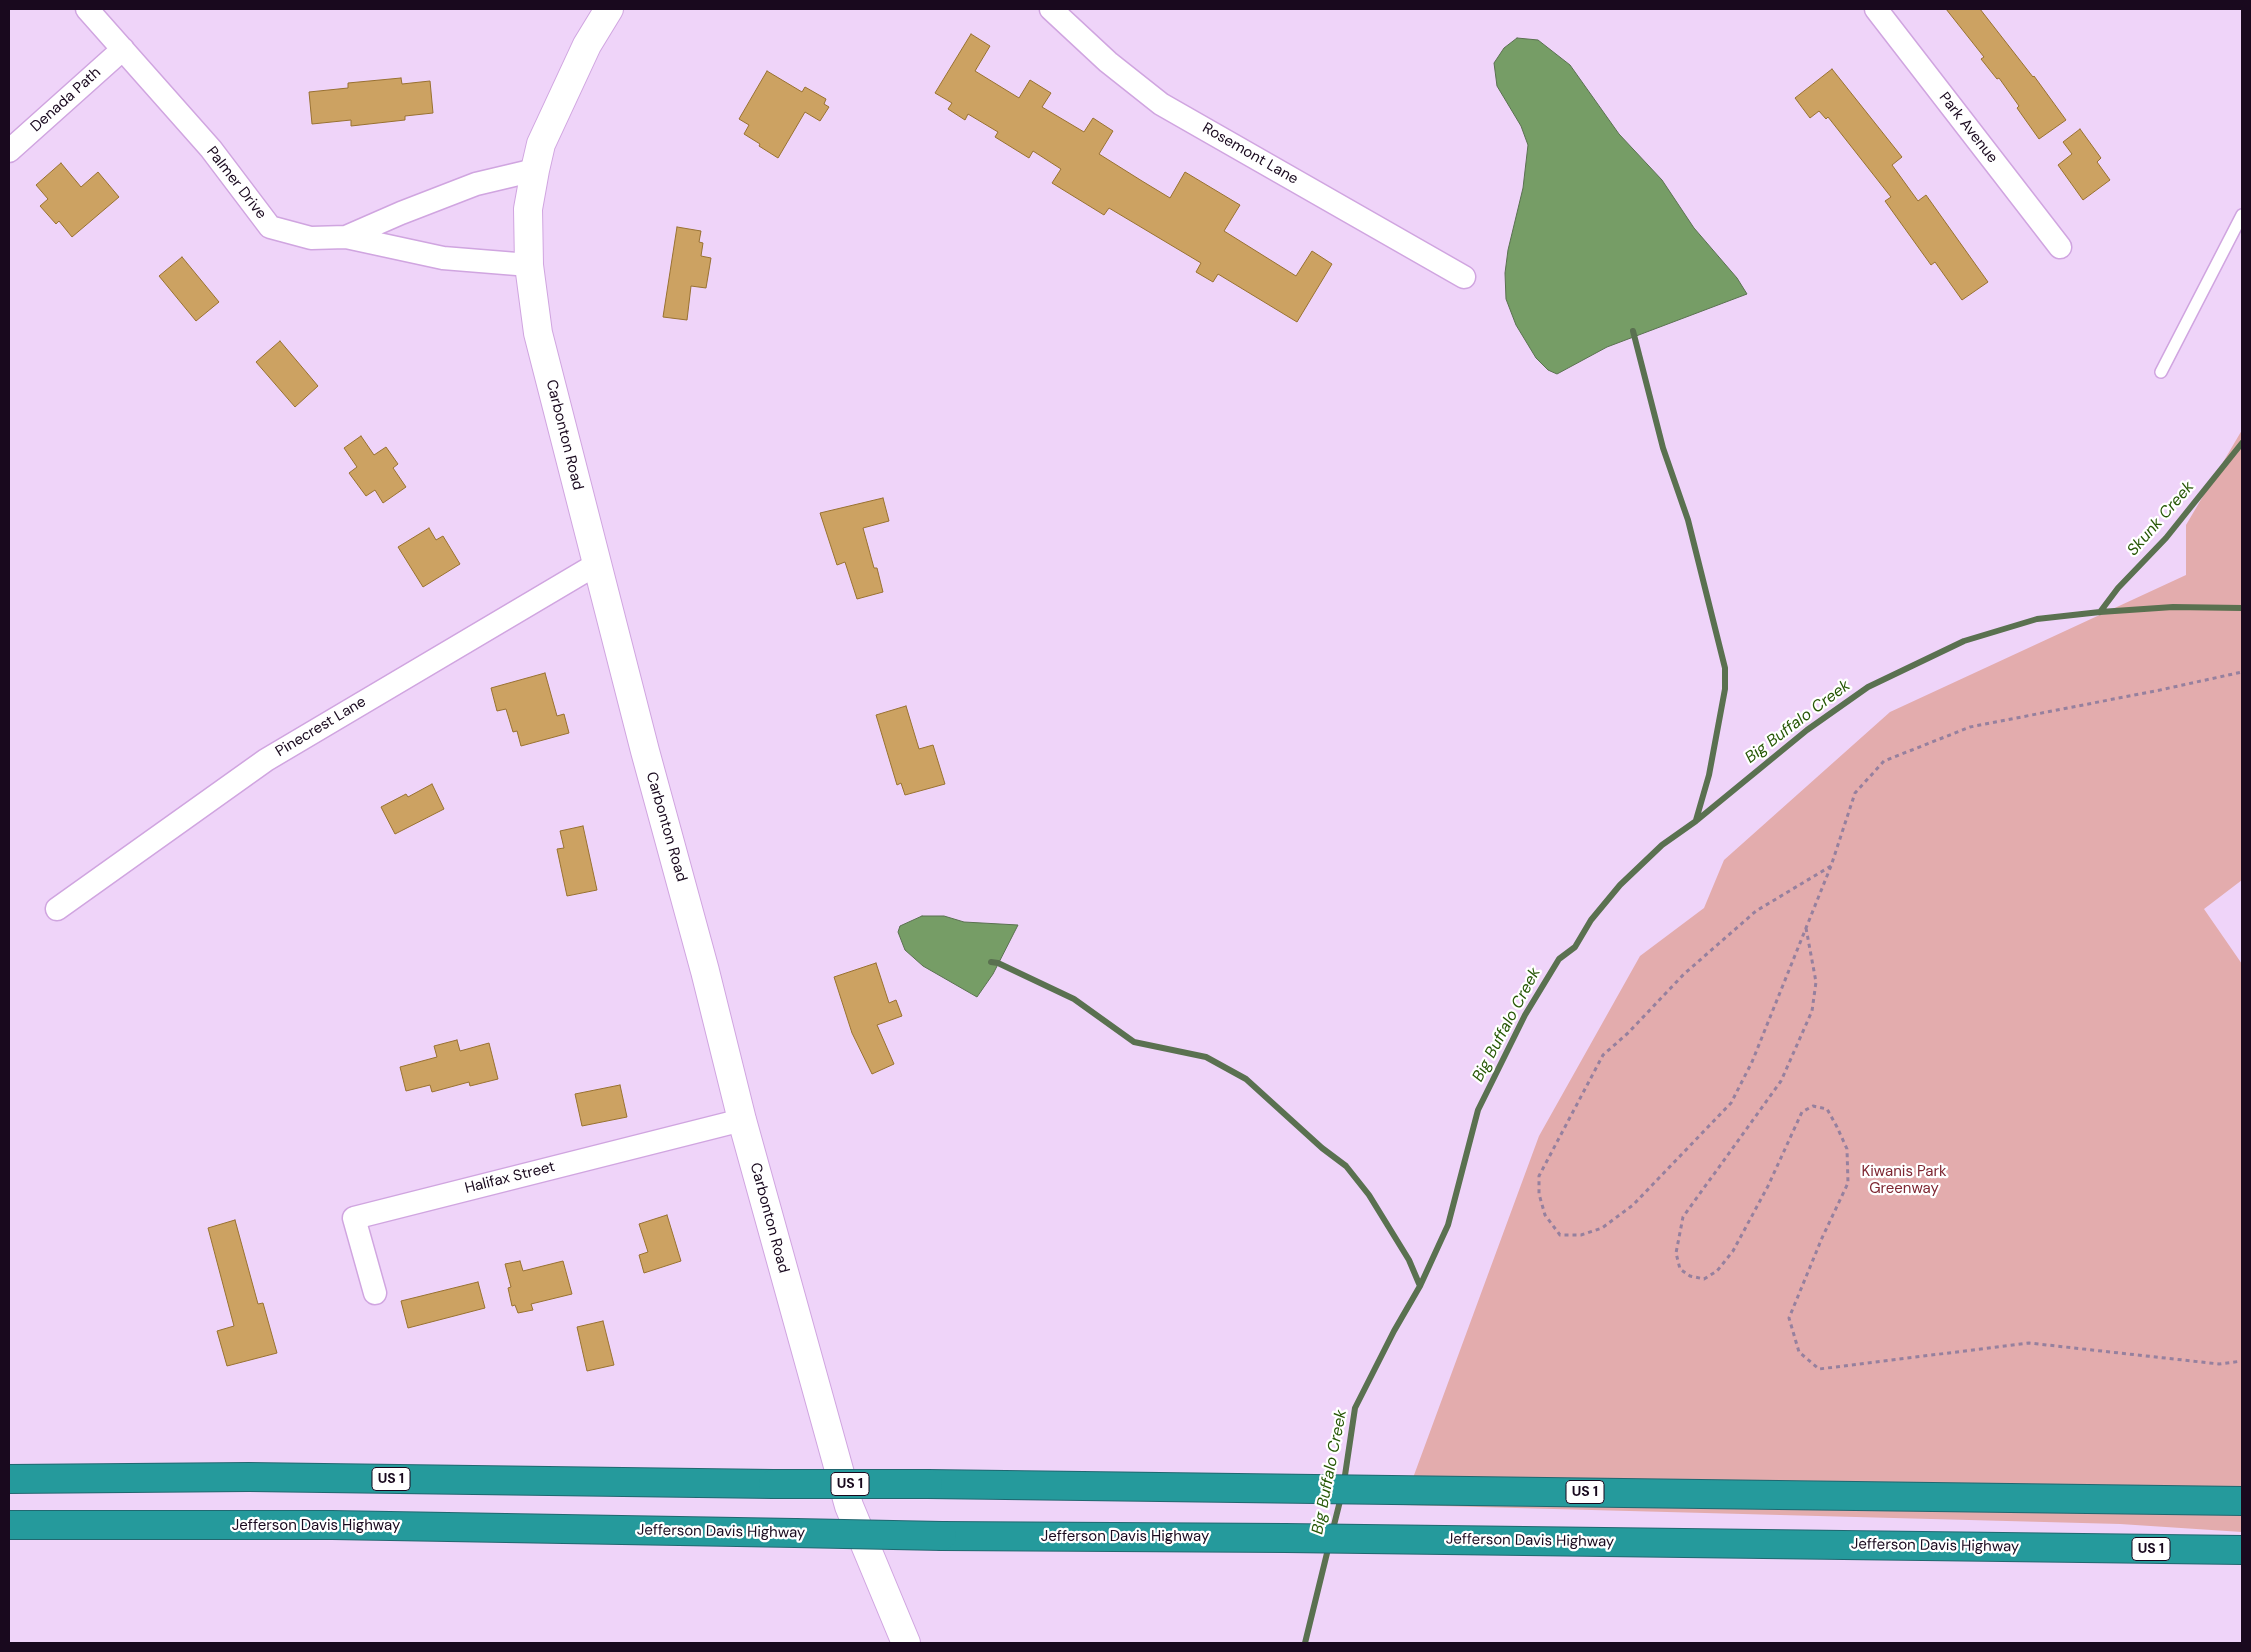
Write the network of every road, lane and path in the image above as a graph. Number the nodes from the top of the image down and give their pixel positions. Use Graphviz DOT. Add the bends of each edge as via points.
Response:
graph roads {
  1 [pos="87,9"];
  2 [pos="609,9"];
  3 [pos="1051,9"];
  4 [pos="1876,9"];
  5 [pos="123,49"];
  6 [pos="9,151"];
  7 [pos="534,170"];
  8 [pos="2242,215"];
  9 [pos="346,238"];
  10 [pos="2060,247"];
  11 [pos="529,264"];
  12 [pos="1464,277"];
  13 [pos="2161,372"];
  14 [pos="597,564"];
  15 [pos="2242,672"];
  16 [pos="1831,866"];
  17 [pos="57,909"];
  18 [pos="1806,926"];
  19 [pos="742,1120"];
  20 [pos="375,1294"];
  21 [pos="2242,1361"];
  22 [pos="9,1479"];
  23 [pos="2242,1501"];
  24 [pos="9,1526"];
  25 [pos="2242,1550"];
  26 [pos="906,1643"];
  1 -- 5 [label="street, Palmer Drive"];
  2 -- 7 [label="street, Carbonton Road" via="586,45 541,144"];
  3 -- 12 [label="street, Rosemont Lane" via="1108,62 1161,104"];
  4 -- 10 [label="street, Park Avenue"];
  5 -- 6 [label="street, Denada Path"];
  5 -- 9 [label="street, Palmer Drive" via="211,149 270,227 311,238"];
  7 -- 9 [label="street" via="476,184"];
  7 -- 11 [label="street, Carbonton Road" via="528,209"];
  8 -- 13 [label="lane"];
  9 -- 11 [label="street, Palmer Drive" via="443,258"];
  11 -- 14 [label="street, Carbonton Road" via="538,333"];
  14 -- 17 [label="street, Pinecrest Lane" via="266,760"];
  14 -- 19 [label="street, Carbonton Road" via="706,971"];
  15 -- 16 [label="path" via="1970,727 1884,761 1854,793"];
  16 -- 18 [label="path"];
  16 -- 18 [label="path" via="1756,911 1684,974 1603,1055 1539,1176 1539,1194 1545,1215 1560,1235 1581,1235 1602,1228 1633,1205 1730,1103 1752,1062"];
  18 -- 21 [label="path" via="1816,982 1812,1011 1781,1081 1683,1217 1676,1253 1680,1269 1690,1276 1704,1279 1728,1258 1768,1186 1802,1112 1812,1106 1827,1109 1847,1148 1848,1183 1789,1318 1799,1352 1819,1369 2029,1343 2218,1364"];
  19 -- 20 [label="street, Halifax Street" via="354,1218"];
  19 -- 26 [label="street, Carbonton Road" via="849,1506"];
  22 -- 23 [label="highway, US 1, bridge" via="249,1477"];
  24 -- 25 [label="highway, Jefferson Davis Highway / US 1, bridge" via="332,1525 942,1536"];
}
